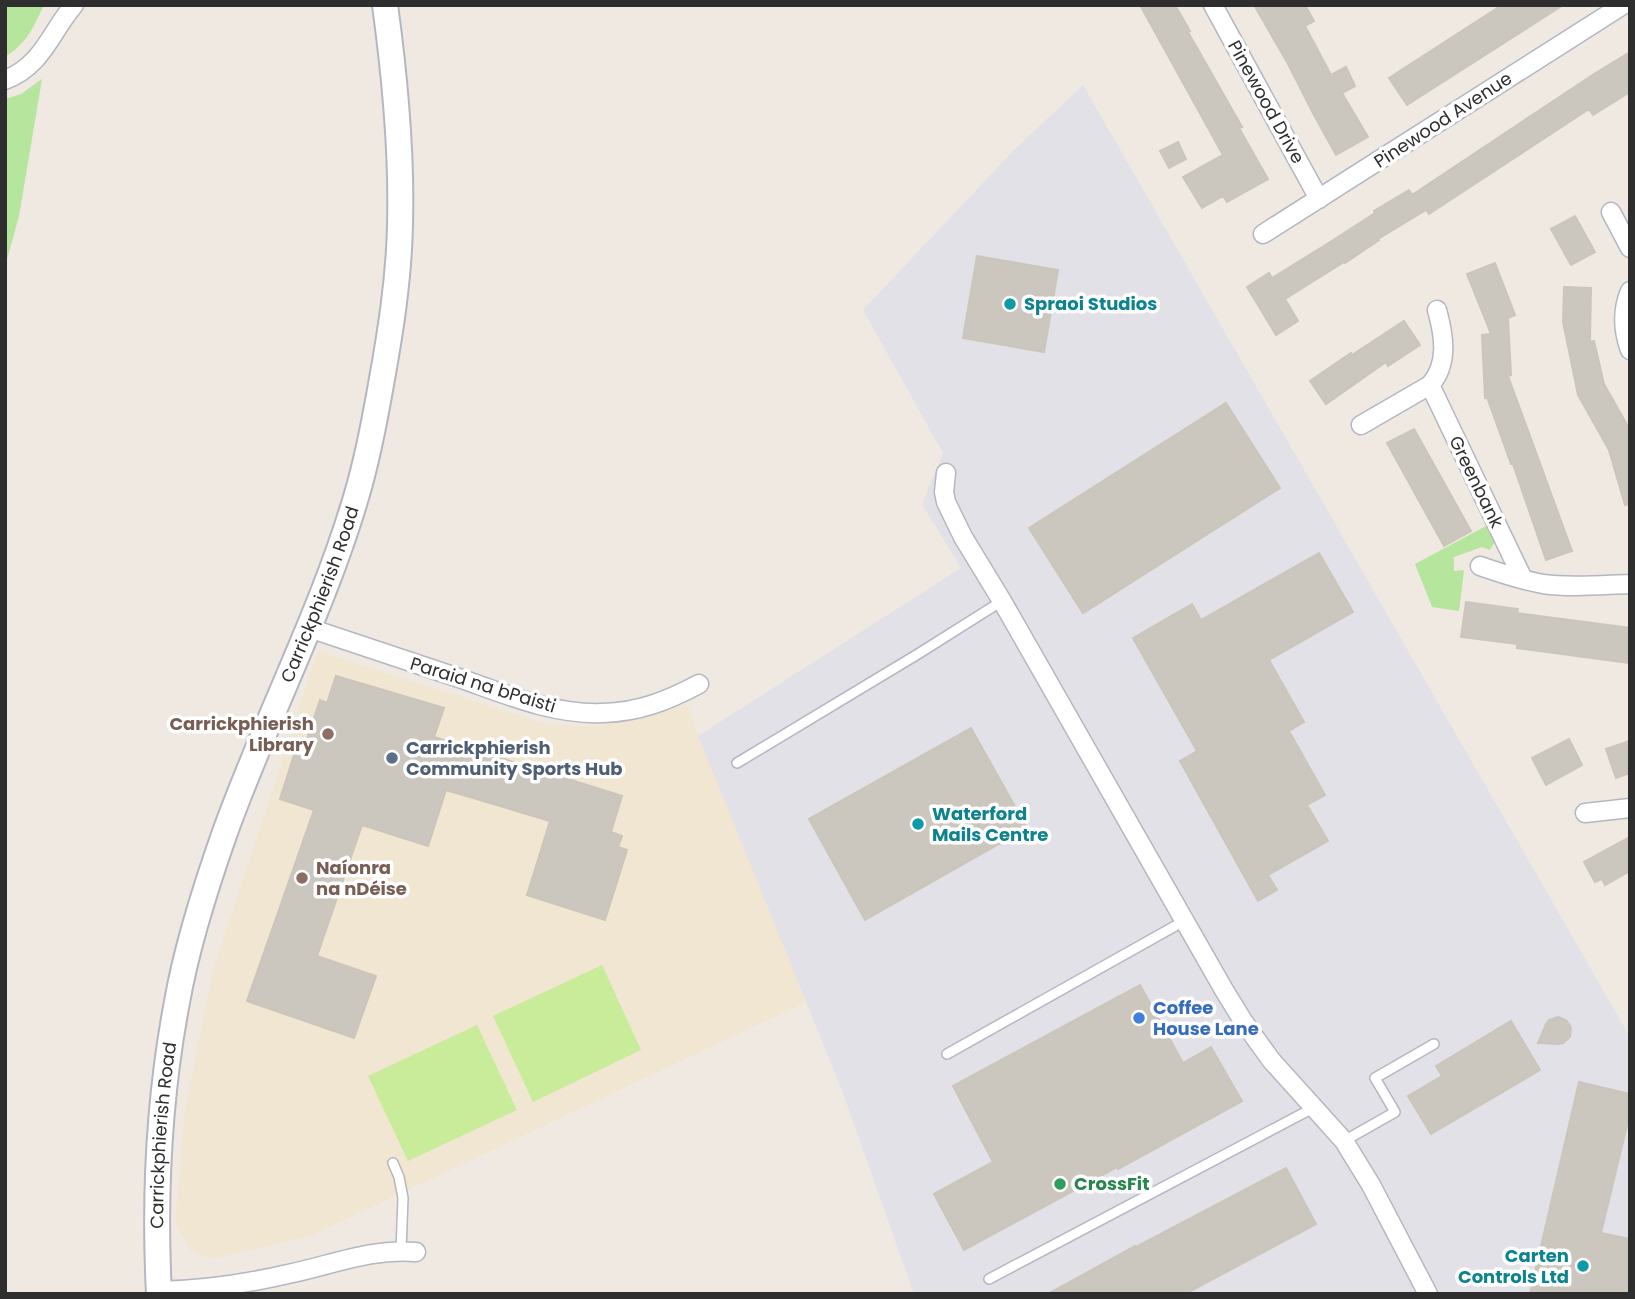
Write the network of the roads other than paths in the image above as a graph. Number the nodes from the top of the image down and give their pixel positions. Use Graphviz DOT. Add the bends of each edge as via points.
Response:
graph roads {
  1 [pos="74,5"];
  2 [pos="385,5"];
  3 [pos="1213,5"];
  4 [pos="1623,5"];
  5 [pos="5,80"];
  6 [pos="1319,199"];
  7 [pos="1611,212"];
  8 [pos="1263,234"];
  9 [pos="1630,248"];
  10 [pos="1630,291"];
  11 [pos="1437,310"];
  12 [pos="1630,350"];
  13 [pos="1430,385"];
  14 [pos="1362,425"];
  15 [pos="946,473"];
  16 [pos="1480,566"];
  17 [pos="1523,579"];
  18 [pos="1630,583"];
  19 [pos="1002,601"];
  20 [pos="309,628"];
  21 [pos="699,684"];
  22 [pos="737,763"];
  23 [pos="1630,808"];
  24 [pos="1584,813"];
  25 [pos="1184,921"];
  26 [pos="1434,1044"];
  27 [pos="947,1054"];
  28 [pos="1315,1107"];
  29 [pos="1344,1141"];
  30 [pos="393,1163"];
  31 [pos="409,1251"];
  32 [pos="989,1279"];
  33 [pos="158,1293"];
  34 [pos="1428,1294"];
  1 -- 5 [label="street" via="34,62"];
  2 -- 20 [label="street, Carrickphierish Road" via="400,169 396,289 357,493"];
  3 -- 6 [label="street, Pinewood Drive"];
  4 -- 6 [label="street, Pinewood Avenue"];
  6 -- 8 [label="street, Pinewood Avenue"];
  7 -- 9 [label="street"];
  10 -- 12 [label="street" via="1625,311"];
  11 -- 13 [label="street" via="1444,349"];
  13 -- 14 [label="street"];
  13 -- 17 [label="street, Greenbank"];
  15 -- 19 [label="street" via="949,511"];
  16 -- 17 [label="street"];
  17 -- 18 [label="street" via="1557,585"];
  19 -- 22 [label="lane"];
  19 -- 25 [label="street"];
  20 -- 21 [label="street, Paraid na bPaisti" via="518,698 575,712 639,709"];
  20 -- 33 [label="street, Carrickphierish Road" via="224,835 179,989 160,1142"];
  23 -- 24 [label="street"];
  25 -- 27 [label="lane"];
  25 -- 28 [label="street" via="1256,1041"];
  26 -- 29 [label="lane" via="1375,1078 1395,1112"];
  28 -- 29 [label="street"];
  28 -- 32 [label="lane"];
  29 -- 34 [label="street"];
  30 -- 31 [label="lane" via="403,1198"];
  31 -- 33 [label="street" via="378,1252 246,1283"];
}
